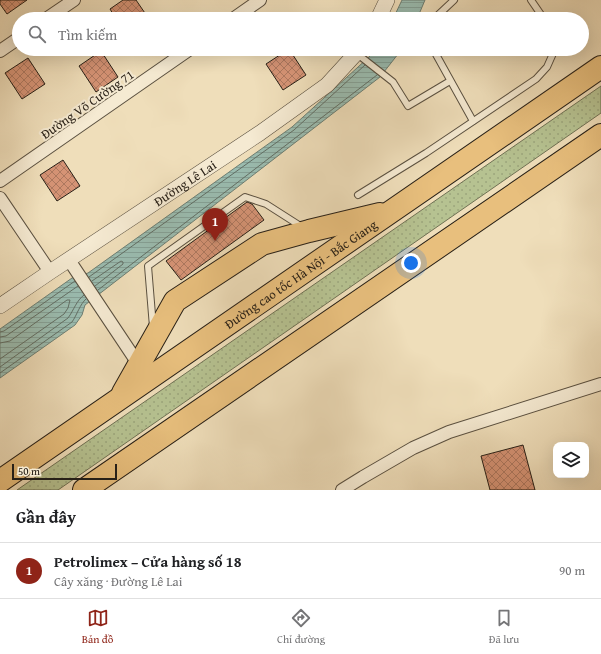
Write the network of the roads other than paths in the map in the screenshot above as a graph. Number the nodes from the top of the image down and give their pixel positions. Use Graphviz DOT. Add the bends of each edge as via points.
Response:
graph roads {
  1 [pos="74,0"];
  2 [pos="260,0"];
  3 [pos="387,0"];
  4 [pos="454,0"];
  5 [pos="531,0"];
  6 [pos="56,12"];
  7 [pos="243,12"];
  8 [pos="381,12"];
  9 [pos="441,12"];
  10 [pos="539,12"];
  11 [pos="12,43"];
  12 [pos="0,51"];
  13 [pos="601,52"];
  14 [pos="180,56"];
  15 [pos="355,56"];
  16 [pos="362,56"];
  17 [pos="437,56"];
  18 [pos="552,56"];
  19 [pos="601,67"];
  20 [pos="450,81"];
  21 [pos="473,121"];
  22 [pos="601,135"];
  23 [pos="489,144"];
  24 [pos="601,150"];
  25 [pos="0,181"];
  26 [pos="358,195"];
  27 [pos="0,198"];
  28 [pos="392,210"];
  29 [pos="309,231"];
  30 [pos="69,260"];
  31 [pos="50,272"];
  32 [pos="379,288"];
  33 [pos="0,306"];
  34 [pos="154,338"];
  35 [pos="139,365"];
  36 [pos="601,384"];
  37 [pos="120,398"];
  38 [pos="0,481"];
  39 [pos="84,490"];
  40 [pos="342,490"];
  1 -- 6 [label="street"];
  2 -- 7 [label="street"];
  3 -- 8 [label="street"];
  4 -- 9 [label="lane"];
  5 -- 10 [label="lane"];
  11 -- 12 [label="street"];
  13 -- 23 [label="highway" via="542,92"];
  14 -- 25 [label="street, Đường Võ Cường 71"];
  15 -- 30 [label="street, Đường Lê Lai" via="327,85 260,133"];
  16 -- 20 [label="lane" via="393,82 408,106"];
  17 -- 20 [label="lane"];
  18 -- 21 [label="lane" via="547,67 536,79"];
  19 -- 23 [label="highway, Đường cao tốc Hà Nội - Bắc Giang"];
  20 -- 21 [label="lane"];
  21 -- 26 [label="lane"];
  22 -- 32 [label="highway"];
  23 -- 28 [label="highway, Đường cao tốc Hà Nội - Bắc Giang"];
  24 -- 32 [label="highway" via="440,261"];
  27 -- 31 [label="street"];
  28 -- 29 [label="highway"];
  28 -- 37 [label="highway, Đường cao tốc Hà Nội - Bắc Giang"];
  29 -- 34 [label="highway" via="262,244 175,302"];
  29 -- 34 [label="lane" via="266,204 244,197 148,266"];
  30 -- 31 [label="street, Đường Lê Lai"];
  30 -- 35 [label="street"];
  31 -- 33 [label="street, Đường Lê Lai"];
  32 -- 39 [label="highway"];
  34 -- 35 [label="highway"];
  35 -- 37 [label="highway"];
  36 -- 40 [label="street" via="449,432 413,448"];
  37 -- 38 [label="highway, Đường cao tốc Hà Nội - Bắc Giang"];
}
